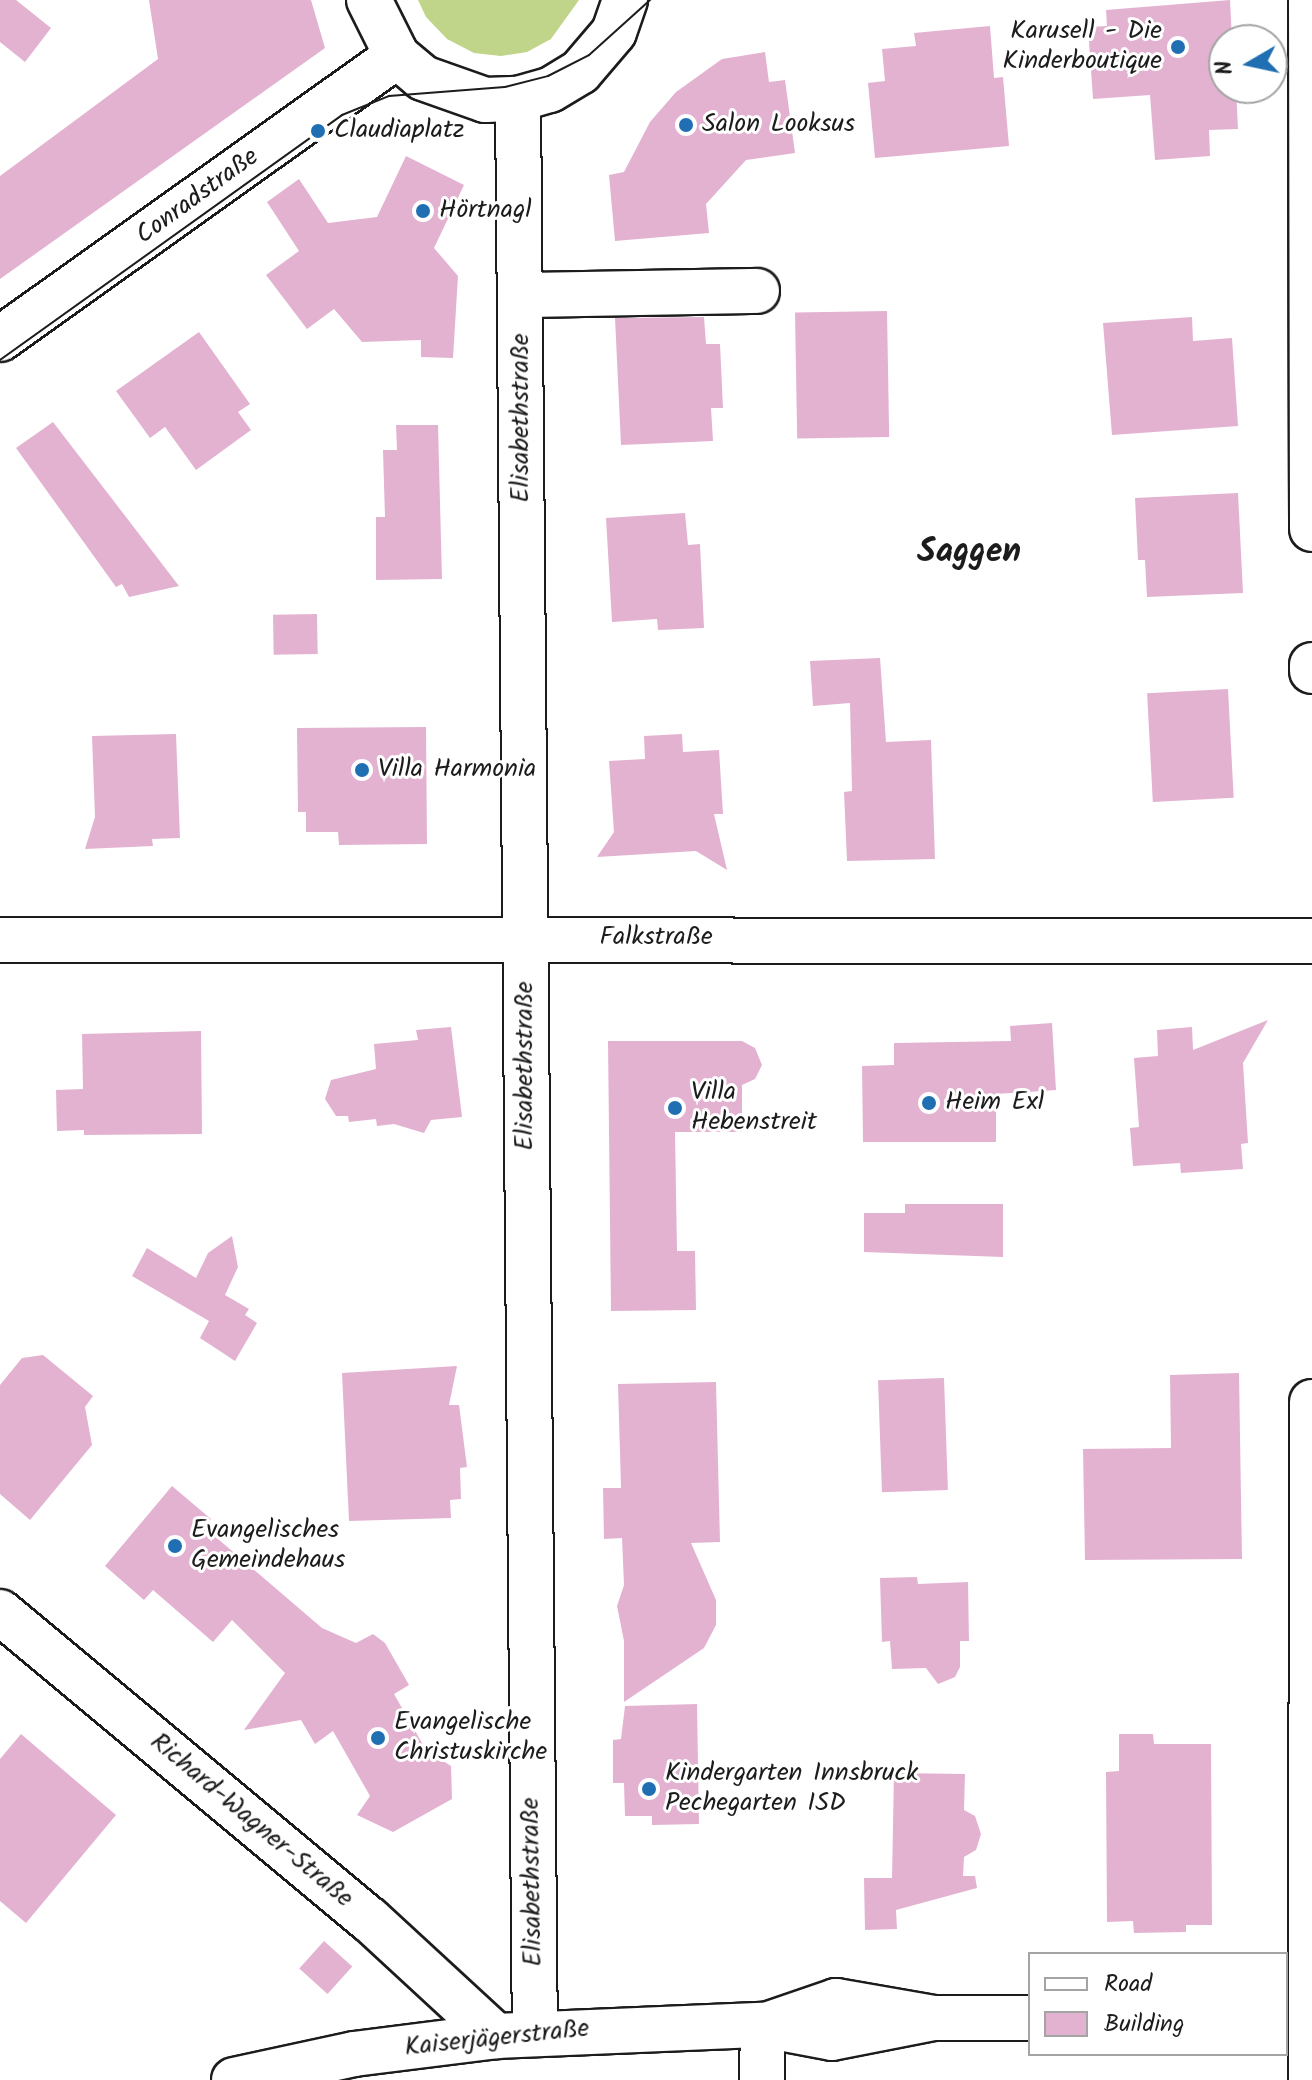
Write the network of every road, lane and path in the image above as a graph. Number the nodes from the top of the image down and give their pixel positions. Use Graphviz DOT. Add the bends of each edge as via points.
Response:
graph roads {
  1 [pos="369,0"];
  2 [pos="625,0"];
  3 [pos="1311,0"];
  4 [pos="397,56"];
  5 [pos="518,99"];
  6 [pos="757,291"];
  7 [pos="522,295"];
  8 [pos="0,339"];
  9 [pos="1312,529"];
  10 [pos="525,937"];
  11 [pos="0,940"];
  12 [pos="1312,941"];
  13 [pos="1312,1402"];
  14 [pos="0,1612"];
  15 [pos="1028,2018"];
  16 [pos="1303,2020"];
  17 [pos="763,2025"];
  18 [pos="516,2035"];
  19 [pos="234,2080"];
  20 [pos="762,2080"];
  21 [pos="1311,2080"];
  1 -- 4 [label="street"];
  2 -- 5 [label="street" via="614,32 580,72 550,90"];
  3 -- 9 [label="street"];
  4 -- 5 [label="street" via="423,78 457,94"];
  4 -- 8 [label="street, Conradstraße"];
  5 -- 7 [label="street, Elisabethstraße"];
  6 -- 7 [label="street"];
  7 -- 10 [label="street, Elisabethstraße"];
  10 -- 11 [label="street, Falkstraße"];
  10 -- 12 [label="street, Falkstraße"];
  10 -- 18 [label="street, Elisabethstraße"];
  13 -- 16 [label="street"];
  14 -- 18 [label="street, Richard-Wagner-Straße"];
  15 -- 17 [label="street, Kaiserjägerstraße" via="934,2018 832,2038"];
  16 -- 21 [label="street"];
  17 -- 18 [label="street, Kaiserjägerstraße"];
  17 -- 20 [label="street"];
  18 -- 19 [label="street, Kaiserjägerstraße" via="354,2054"];
}
